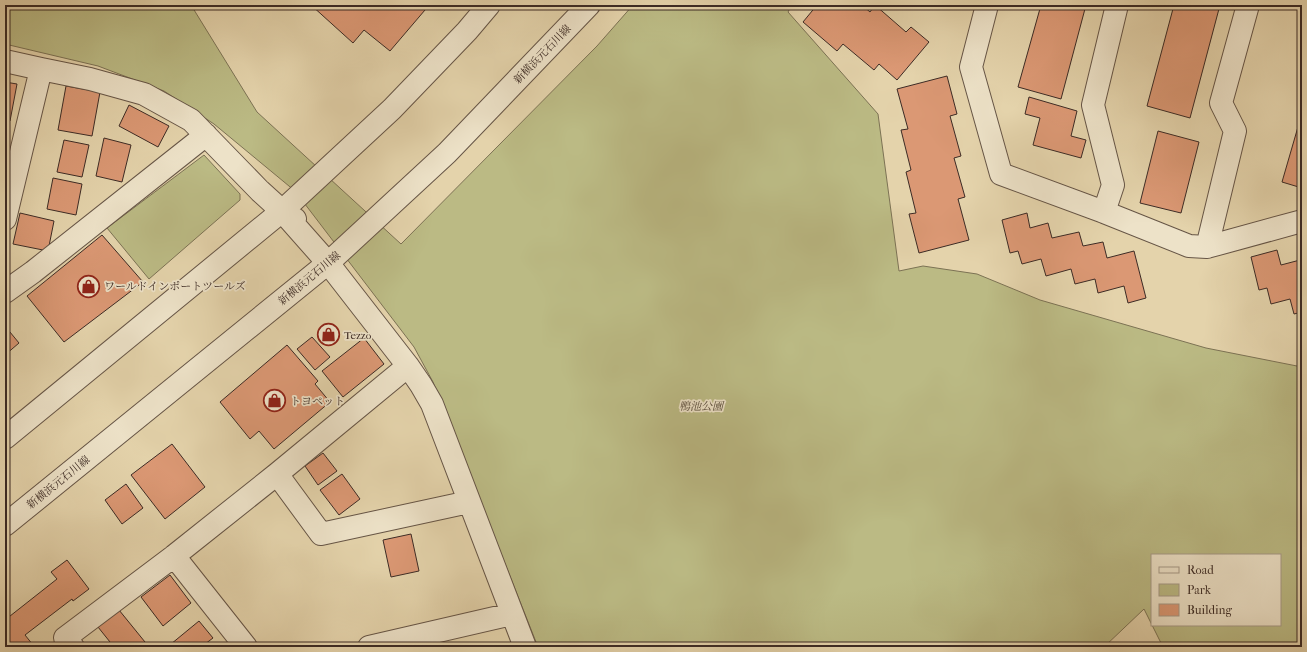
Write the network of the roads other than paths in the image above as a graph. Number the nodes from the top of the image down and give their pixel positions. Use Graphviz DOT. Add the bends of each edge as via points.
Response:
graph roads {
  1 [pos="489,5"];
  2 [pos="589,5"];
  3 [pos="987,5"];
  4 [pos="1117,5"];
  5 [pos="1248,5"];
  6 [pos="5,61"];
  7 [pos="41,70"];
  8 [pos="206,135"];
  9 [pos="282,211"];
  10 [pos="1104,212"];
  11 [pos="5,219"];
  12 [pos="1302,221"];
  13 [pos="1277,229"];
  14 [pos="356,237"];
  15 [pos="1302,237"];
  16 [pos="244,242"];
  17 [pos="1207,247"];
  18 [pos="328,263"];
  19 [pos="5,292"];
  20 [pos="408,366"];
  21 [pos="5,438"];
  22 [pos="277,474"];
  23 [pos="469,502"];
  24 [pos="5,525"];
  25 [pos="174,556"];
  26 [pos="512,614"];
  27 [pos="73,647"];
  28 [pos="246,647"];
  29 [pos="369,647"];
  30 [pos="525,647"];
  1 -- 9 [label="street" via="392,109"];
  2 -- 14 [label="street, 新横浜元石川線" via="447,153"];
  3 -- 10 [label="street" via="971,67 1001,174"];
  4 -- 10 [label="street" via="1093,105 1113,185"];
  5 -- 17 [label="street" via="1220,103 1235,131"];
  6 -- 7 [label="street"];
  7 -- 8 [label="street" via="90,79 144,94 191,120"];
  7 -- 11 [label="street"];
  8 -- 9 [label="street"];
  8 -- 19 [label="street"];
  9 -- 14 [label="street" via="330,243 336,243 344,236"];
  9 -- 16 [label="street"];
  9 -- 18 [label="street"];
  10 -- 17 [label="street" via="1189,246"];
  12 -- 13 [label="street"];
  13 -- 15 [label="street"];
  13 -- 17 [label="street"];
  14 -- 18 [label="street, 新横浜元石川線"];
  16 -- 18 [label="street" via="257,243 274,231 283,231"];
  16 -- 21 [label="street"];
  18 -- 20 [label="street"];
  18 -- 24 [label="street, 新横浜元石川線"];
  20 -- 22 [label="street"];
  20 -- 23 [label="street" via="432,404"];
  22 -- 23 [label="street" via="321,534"];
  22 -- 25 [label="street"];
  23 -- 26 [label="street"];
  25 -- 27 [label="street" via="65,638"];
  25 -- 28 [label="street"];
  26 -- 29 [label="street"];
  26 -- 30 [label="street"];
}
